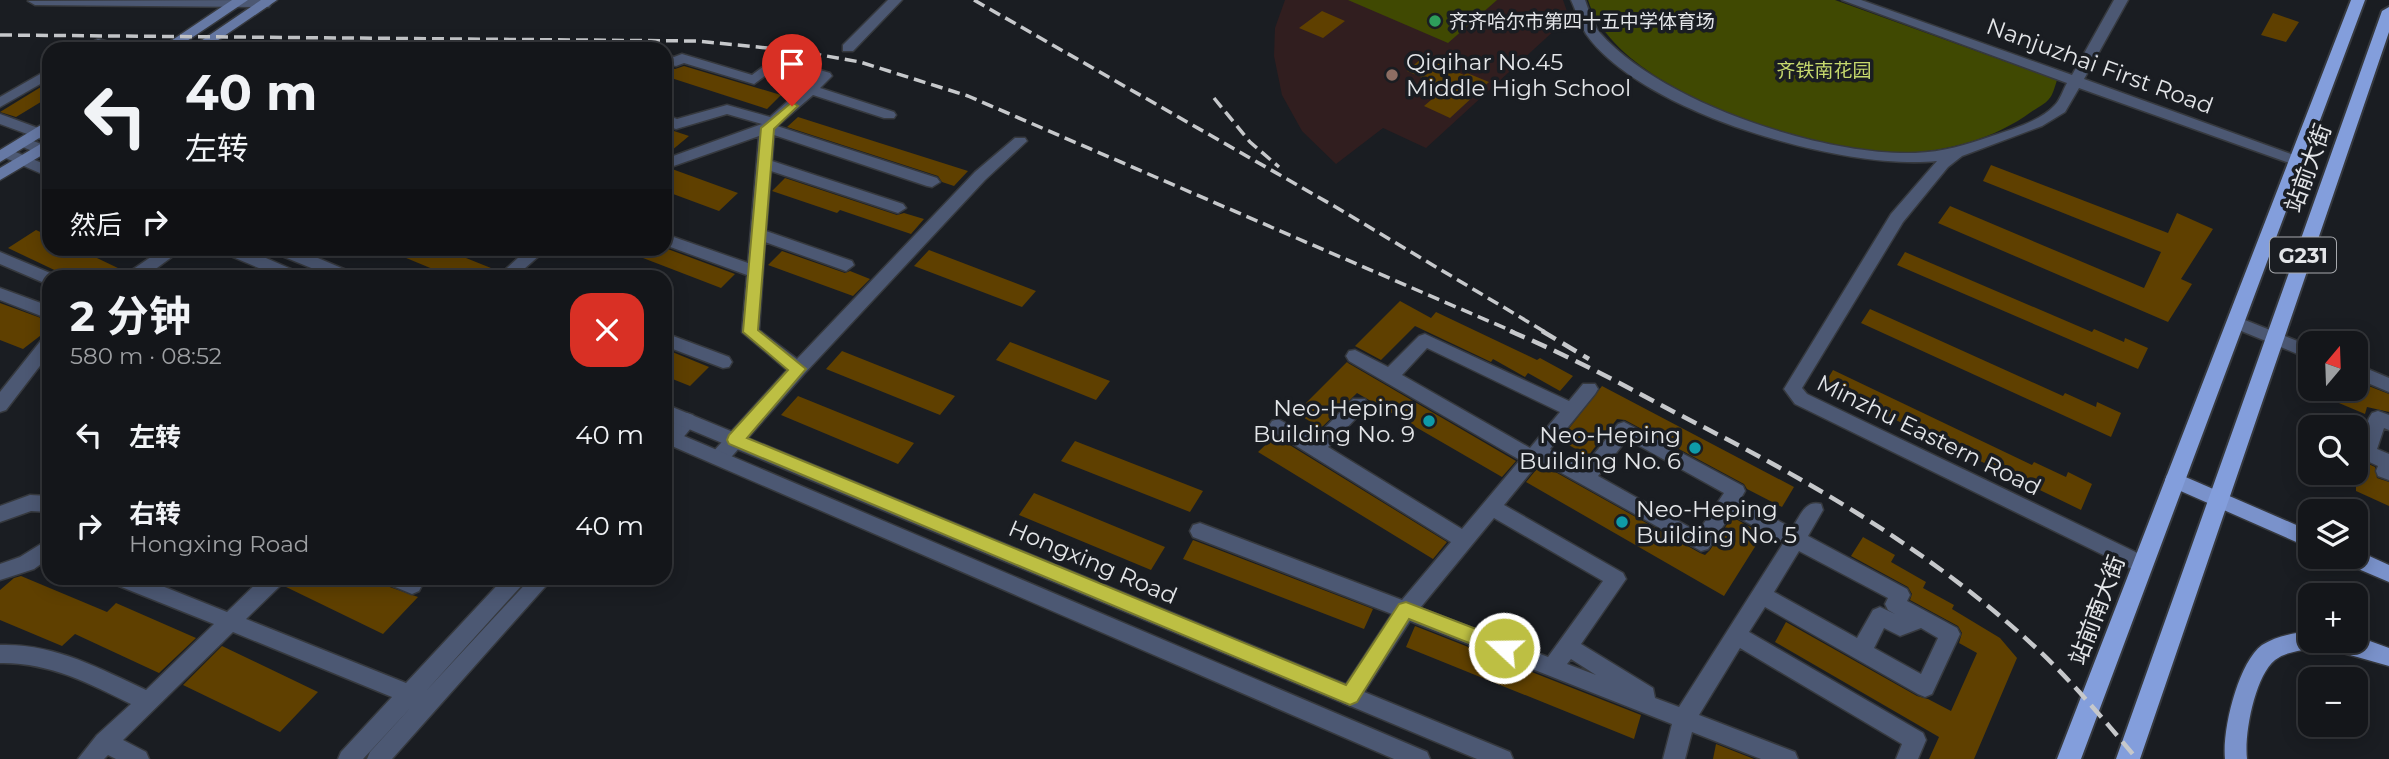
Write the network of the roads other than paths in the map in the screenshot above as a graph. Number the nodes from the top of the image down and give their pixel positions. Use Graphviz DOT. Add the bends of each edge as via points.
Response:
graph roads {
  1 [pos="895,0"];
  2 [pos="1578,0"];
  3 [pos="1849,0"];
  4 [pos="2121,0"];
  5 [pos="2358,0"];
  6 [pos="35,1"];
  7 [pos="237,2"];
  8 [pos="267,2"];
  9 [pos="2389,11"];
  10 [pos="177,42"];
  11 [pos="207,42"];
  12 [pos="848,48"];
  13 [pos="672,61"];
  14 [pos="42,77"];
  15 [pos="2076,81"];
  16 [pos="810,89"];
  17 [pos="0,103"];
  18 [pos="889,114"];
  19 [pos="0,119"];
  20 [pos="672,123"];
  21 [pos="770,125"];
  22 [pos="42,138"];
  23 [pos="42,140"];
  24 [pos="1020,141"];
  25 [pos="23,142"];
  26 [pos="42,143"];
  27 [pos="1957,153"];
  28 [pos="3,155"];
  29 [pos="23,160"];
  30 [pos="672,161"];
  31 [pos="2297,161"];
  32 [pos="764,164"];
  33 [pos="42,169"];
  34 [pos="0,175"];
  35 [pos="933,182"];
  36 [pos="898,208"];
  37 [pos="759,234"];
  38 [pos="672,242"];
  39 [pos="164,256"];
  40 [pos="246,256"];
  41 [pos="296,256"];
  42 [pos="530,256"];
  43 [pos="0,258"];
  44 [pos="846,265"];
  45 [pos="144,270"];
  46 [pos="278,270"];
  47 [pos="330,270"];
  48 [pos="513,270"];
  49 [pos="755,272"];
  50 [pos="42,276"];
  51 [pos="0,294"];
  52 [pos="42,310"];
  53 [pos="2235,322"];
  54 [pos="2274,338"];
  55 [pos="672,342"];
  56 [pos="2298,348"];
  57 [pos="42,351"];
  58 [pos="1355,356"];
  59 [pos="723,362"];
  60 [pos="798,369"];
  61 [pos="1390,376"];
  62 [pos="2368,376"];
  63 [pos="2389,385"];
  64 [pos="1589,389"];
  65 [pos="1359,404"];
  66 [pos="0,405"];
  67 [pos="1572,410"];
  68 [pos="672,414"];
  69 [pos="2389,423"];
  70 [pos="1278,426"];
  71 [pos="735,440"];
  72 [pos="672,441"];
  73 [pos="1315,449"];
  74 [pos="1535,454"];
  75 [pos="719,458"];
  76 [pos="2389,473"];
  77 [pos="1586,478"];
  78 [pos="2174,480"];
  79 [pos="2217,499"];
  80 [pos="1728,503"];
  81 [pos="42,504"];
  82 [pos="1491,507"];
  83 [pos="1814,510"];
  84 [pos="0,514"];
  85 [pos="1200,531"];
  86 [pos="2298,535"];
  87 [pos="1464,540"];
  88 [pos="1795,540"];
  89 [pos="42,552"];
  90 [pos="2143,565"];
  91 [pos="2368,565"];
  92 [pos="0,572"];
  93 [pos="2389,574"];
  94 [pos="140,585"];
  95 [pos="267,585"];
  96 [pos="510,585"];
  97 [pos="537,585"];
  98 [pos="1761,595"];
  99 [pos="1406,610"];
  100 [pos="1917,616"];
  101 [pos="230,619"];
  102 [pos="1736,635"];
  103 [pos="2298,642"];
  104 [pos="1567,646"];
  105 [pos="2368,650"];
  106 [pos="1861,651"];
  107 [pos="0,654"];
  108 [pos="2389,657"];
  109 [pos="1553,667"];
  110 [pos="409,694"];
  111 [pos="1350,696"];
  112 [pos="147,701"];
  113 [pos="429,702"];
  114 [pos="1684,719"];
  115 [pos="105,743"];
  116 [pos="89,759"];
  117 [pos="138,759"];
  118 [pos="349,759"];
  119 [pos="378,759"];
  120 [pos="1419,759"];
  121 [pos="1502,759"];
  122 [pos="1674,759"];
  123 [pos="1787,759"];
  124 [pos="1907,759"];
  125 [pos="2069,759"];
  126 [pos="2128,759"];
  127 [pos="2236,759"];
  1 -- 12 [label="street"];
  2 -- 27 [label="street" via="1592,34 1611,52 1674,95 1721,117 1822,147 1888,158"];
  3 -- 15 [label="street, Nanjuzhai First Road"];
  4 -- 15 [label="street, Minzhu Eastern Road"];
  5 -- 31 [label="highway, 站前大街 / G231"];
  6 -- 7 [label="street"];
  7 -- 8 [label="street"];
  7 -- 10 [label="main road"];
  8 -- 11 [label="main road"];
  9 -- 54 [label="highway, 站前大街 / G231"];
  13 -- 16 [label="street" via="681,58 754,80 776,61 825,76"];
  14 -- 17 [label="street"];
  15 -- 27 [label="street, Minzhu Eastern Road" via="2060,108 2037,123"];
  15 -- 31 [label="street, Nanjuzhai First Road"];
  16 -- 18 [label="street"];
  16 -- 21 [label="street"];
  19 -- 22 [label="street"];
  20 -- 21 [label="street" via="727,109"];
  21 -- 30 [label="street"];
  21 -- 32 [label="street"];
  21 -- 35 [label="street"];
  23 -- 25 [label="street"];
  24 -- 60 [label="street" via="980,176"];
  25 -- 28 [label="main road"];
  26 -- 29 [label="main road"];
  27 -- 90 [label="street, Minzhu Eastern Road" via="1897,218 1793,389 1801,400"];
  28 -- 29 [label="street"];
  29 -- 33 [label="street"];
  29 -- 34 [label="main road"];
  31 -- 53 [label="highway, 站前大街 / G231"];
  32 -- 36 [label="street"];
  32 -- 37 [label="street"];
  37 -- 44 [label="street"];
  37 -- 49 [label="street"];
  38 -- 49 [label="street"];
  39 -- 45 [label="street"];
  40 -- 46 [label="street"];
  41 -- 47 [label="street"];
  42 -- 48 [label="street"];
  43 -- 50 [label="street"];
  49 -- 60 [label="street" via="750,332"];
  51 -- 52 [label="street"];
  53 -- 54 [label="street"];
  53 -- 78 [label="highway, 站前大街 / G231"];
  54 -- 56 [label="street"];
  54 -- 79 [label="highway, 站前大街 / G231"];
  55 -- 59 [label="street"];
  57 -- 66 [label="street"];
  58 -- 61 [label="street"];
  60 -- 71 [label="street"];
  61 -- 67 [label="street" via="1425,340"];
  61 -- 74 [label="street"];
  62 -- 63 [label="street"];
  64 -- 67 [label="street"];
  65 -- 73 [label="street"];
  67 -- 74 [label="street"];
  68 -- 71 [label="street, Hongxing Road"];
  69 -- 76 [label="street" via="2378,418 2367,453 2388,462 2385,471"];
  70 -- 73 [label="street"];
  71 -- 75 [label="street"];
  71 -- 111 [label="street, Hongxing Road"];
  72 -- 75 [label="street"];
  73 -- 87 [label="street"];
  74 -- 77 [label="street"];
  74 -- 82 [label="street"];
  75 -- 120 [label="street"];
  77 -- 80 [label="street" via="1700,543"];
  77 -- 80 [label="street" via="1624,429 1737,491"];
  78 -- 79 [label="main road"];
  78 -- 90 [label="highway, 站前南大街 / G231"];
  79 -- 86 [label="main road"];
  79 -- 126 [label="highway, G231"];
  80 -- 88 [label="street"];
  81 -- 84 [label="street"];
  82 -- 87 [label="street"];
  82 -- 104 [label="street" via="1616,579"];
  83 -- 88 [label="street"];
  85 -- 99 [label="street"];
  87 -- 99 [label="street"];
  88 -- 98 [label="street"];
  88 -- 100 [label="street" via="1900,595 1895,604"];
  89 -- 92 [label="street"];
  90 -- 125 [label="highway, 站前南大街 / G231"];
  91 -- 93 [label="main road"];
  94 -- 101 [label="street"];
  95 -- 101 [label="street"];
  96 -- 110 [label="street"];
  97 -- 113 [label="street"];
  98 -- 102 [label="street"];
  98 -- 106 [label="street"];
  99 -- 109 [label="street"];
  99 -- 111 [label="street"];
  100 -- 106 [label="street" via="1913,624 1904,619 1900,626 1880,616"];
  100 -- 106 [label="street" via="1950,634 1925,687"];
  101 -- 110 [label="street"];
  101 -- 112 [label="street"];
  102 -- 114 [label="street"];
  102 -- 124 [label="street" via="1915,740"];
  103 -- 127 [label="main road" via="2270,651 2252,670 2236,733"];
  104 -- 109 [label="street"];
  104 -- 114 [label="street"];
  105 -- 108 [label="main road"];
  107 -- 112 [label="street" via="15,652 77,668"];
  109 -- 114 [label="street"];
  110 -- 113 [label="street"];
  110 -- 118 [label="street"];
  111 -- 121 [label="street, Hongxing Road"];
  112 -- 115 [label="street"];
  113 -- 119 [label="street"];
  114 -- 122 [label="street"];
  114 -- 123 [label="street"];
  115 -- 116 [label="street"];
  115 -- 117 [label="street"];
}
